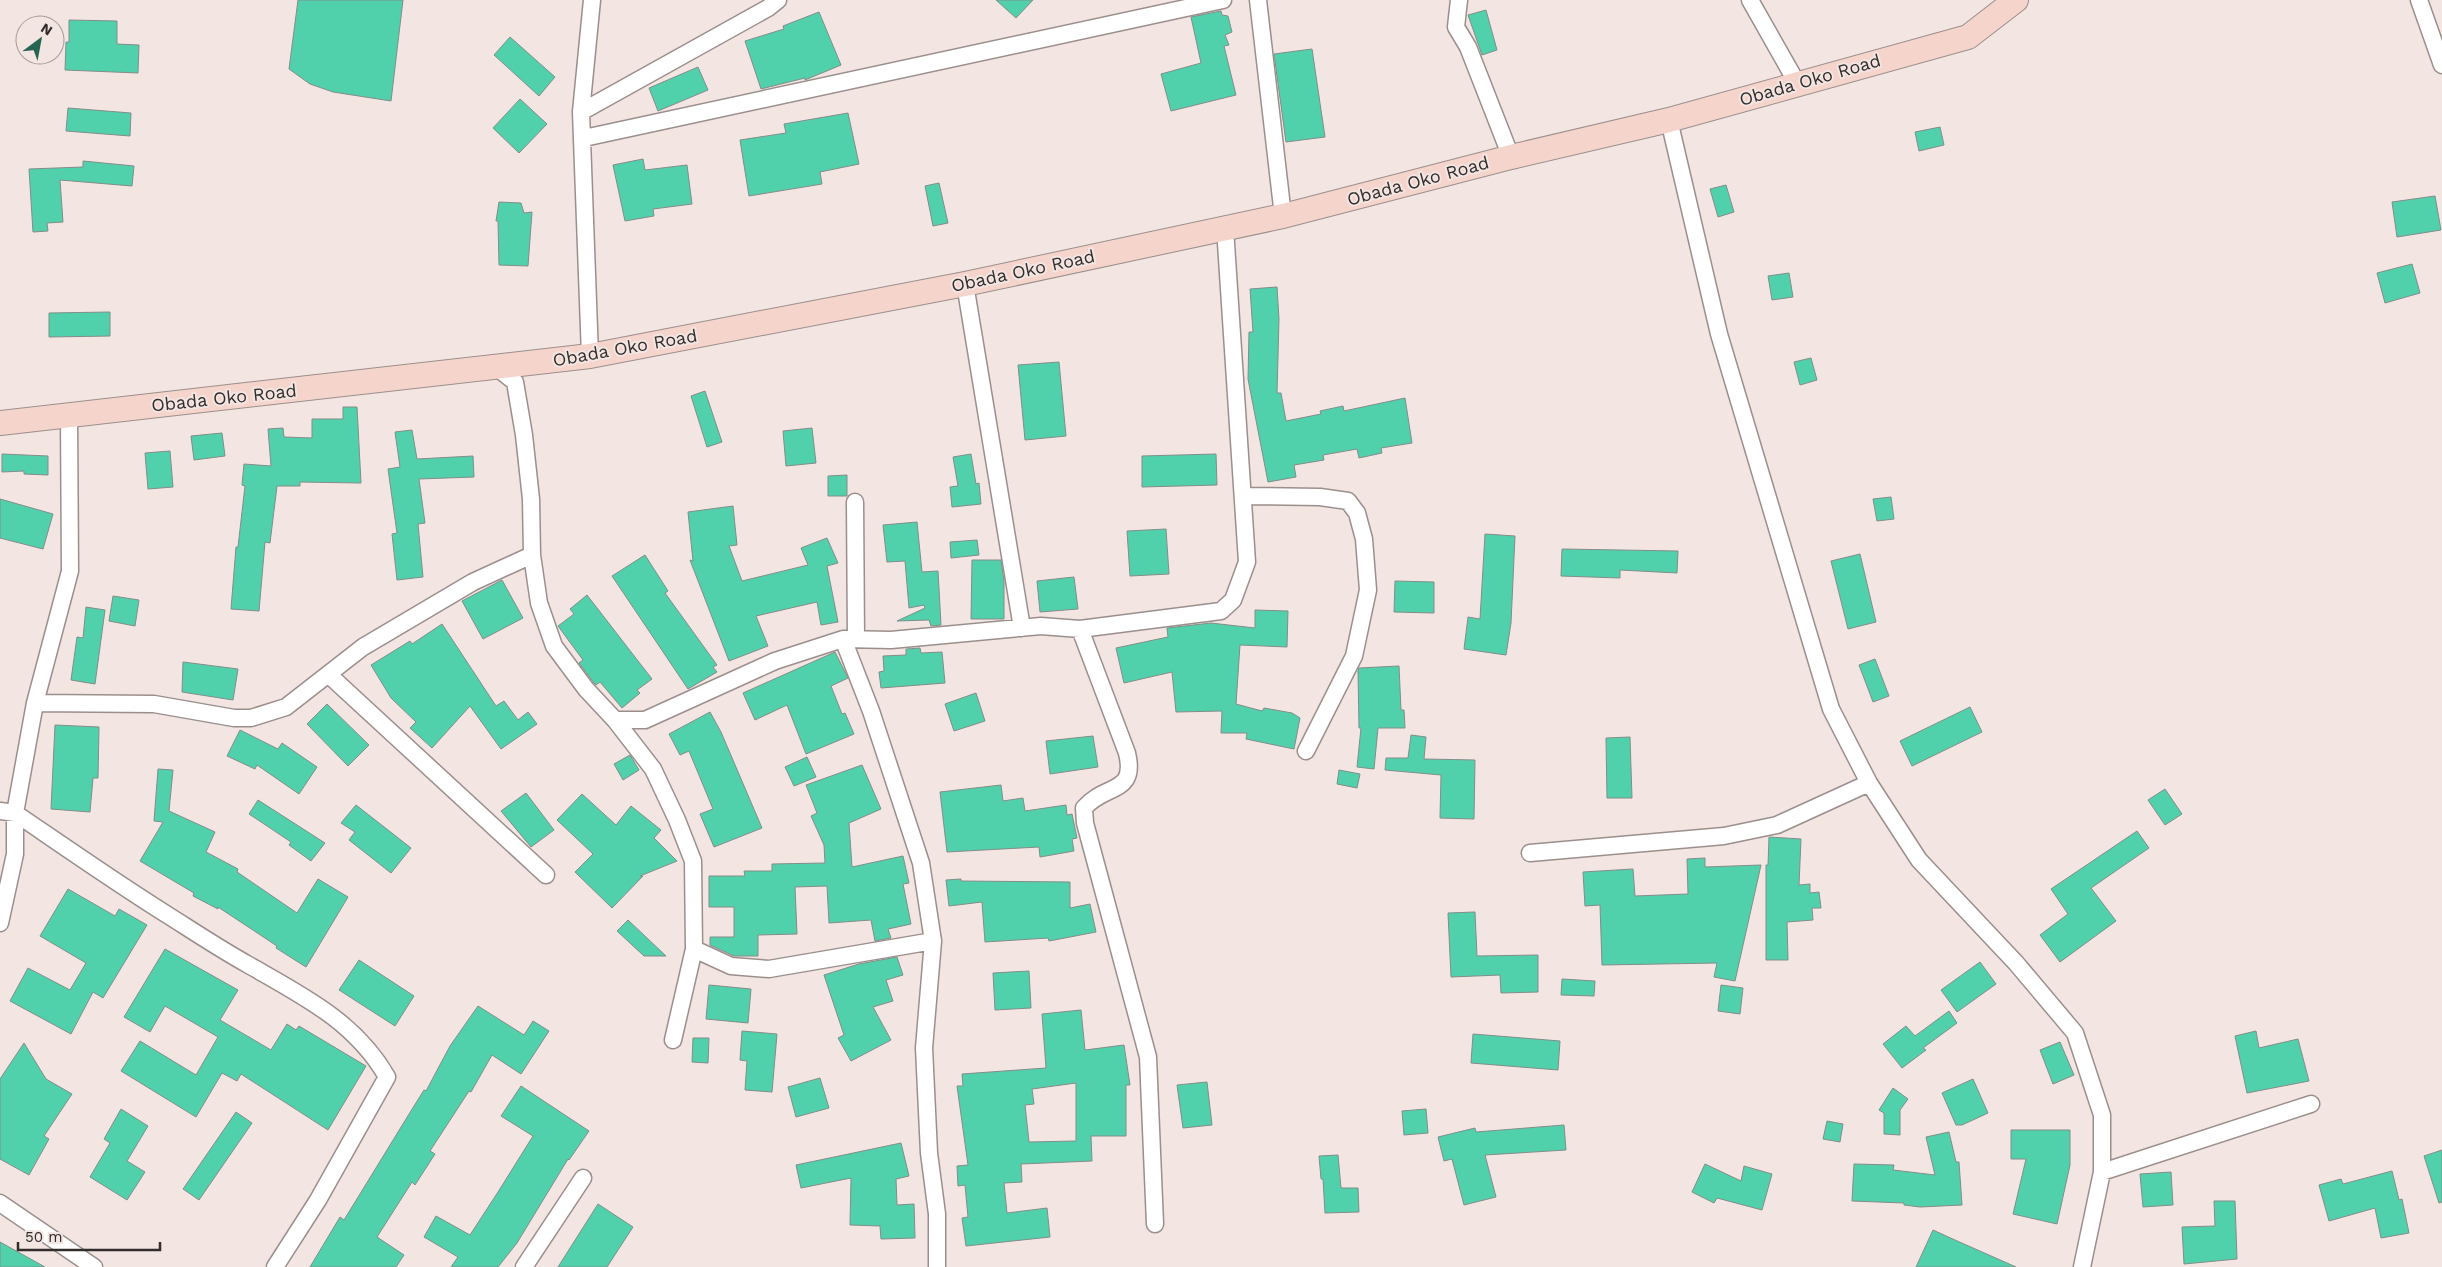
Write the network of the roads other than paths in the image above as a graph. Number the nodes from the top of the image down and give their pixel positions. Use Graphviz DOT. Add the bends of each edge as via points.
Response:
graph roads {
  1 [pos="592,0"];
  2 [pos="778,0"];
  3 [pos="1223,0"];
  4 [pos="1258,0"];
  5 [pos="1459,0"];
  6 [pos="1750,0"];
  7 [pos="2016,0"];
  8 [pos="2419,0"];
  9 [pos="2442,65"];
  10 [pos="1797,83"];
  11 [pos="581,112"];
  12 [pos="1669,120"];
  13 [pos="584,138"];
  14 [pos="1512,157"];
  15 [pos="1283,216"];
  16 [pos="1225,228"];
  17 [pos="965,284"];
  18 [pos="590,356"];
  19 [pos="496,367"];
  20 [pos="69,416"];
  21 [pos="0,423"];
  22 [pos="1244,496"];
  23 [pos="855,502"];
  24 [pos="532,555"];
  25 [pos="1022,628"];
  26 [pos="1080,629"];
  27 [pos="850,639"];
  28 [pos="329,675"];
  29 [pos="35,703"];
  30 [pos="615,720"];
  31 [pos="1306,751"];
  32 [pos="1869,783"];
  33 [pos="7,812"];
  34 [pos="1530,853"];
  35 [pos="546,875"];
  36 [pos="0,923"];
  37 [pos="932,941"];
  38 [pos="694,949"];
  39 [pos="673,1040"];
  40 [pos="2311,1104"];
  41 [pos="2102,1172"];
  42 [pos="583,1178"];
  43 [pos="0,1203"];
  44 [pos="1155,1224"];
  45 [pos="94,1267"];
  46 [pos="275,1267"];
  47 [pos="524,1267"];
  48 [pos="937,1267"];
  49 [pos="2082,1267"];
  1 -- 11 [label="street"];
  2 -- 11 [label="street"];
  3 -- 13 [label="street"];
  4 -- 15 [label="street"];
  5 -- 14 [label="street" via="1456,28 1468,47"];
  6 -- 10 [label="street"];
  7 -- 10 [label="main road, Obada Oko Road" via="1968,37"];
  8 -- 9 [label="street"];
  10 -- 12 [label="main road, Obada Oko Road"];
  11 -- 13 [label="street"];
  12 -- 14 [label="main road, Obada Oko Road"];
  12 -- 32 [label="street" via="1719,334 1831,708"];
  13 -- 18 [label="street"];
  14 -- 15 [label="main road, Obada Oko Road"];
  15 -- 16 [label="main road, Obada Oko Road"];
  16 -- 17 [label="main road, Obada Oko Road"];
  16 -- 22 [label="street"];
  17 -- 18 [label="main road, Obada Oko Road"];
  17 -- 25 [label="street"];
  18 -- 19 [label="main road, Obada Oko Road"];
  19 -- 20 [label="main road, Obada Oko Road"];
  19 -- 24 [label="street" via="515,382 531,499"];
  20 -- 21 [label="main road, Obada Oko Road"];
  20 -- 29 [label="street" via="70,571"];
  22 -- 26 [label="street" via="1247,562 1233,600 1221,611"];
  22 -- 31 [label="street" via="1320,497 1348,501 1356,513 1364,539 1368,590 1354,656"];
  23 -- 27 [label="street"];
  24 -- 28 [label="street" via="473,582 363,646"];
  24 -- 30 [label="street" via="539,602 554,646 586,689"];
  25 -- 26 [label="street"];
  25 -- 27 [label="street" via="890,640"];
  26 -- 44 [label="street" via="1130,768 1125,781 1101,793 1084,808 1085,823 1148,1056"];
  27 -- 30 [label="street" via="775,661 645,720"];
  27 -- 37 [label="street" via="921,863"];
  28 -- 29 [label="street" via="286,707 251,718 154,704"];
  28 -- 35 [label="street"];
  29 -- 33 [label="street"];
  30 -- 38 [label="street" via="653,769 692,861"];
  32 -- 34 [label="street" via="1778,825 1724,836"];
  32 -- 41 [label="street" via="1919,860 2016,963 2075,1033 2102,1115"];
  33 -- 36 [label="street" via="15,854"];
  33 -- 46 [label="street" via="141,899 295,990 374,1055 383,1070 387,1077 318,1200"];
  37 -- 38 [label="street" via="769,969 731,966"];
  37 -- 48 [label="street" via="924,1048"];
  38 -- 39 [label="street"];
  40 -- 41 [label="street"];
  41 -- 49 [label="street"];
  42 -- 47 [label="street"];
  43 -- 45 [label="street"];
}
